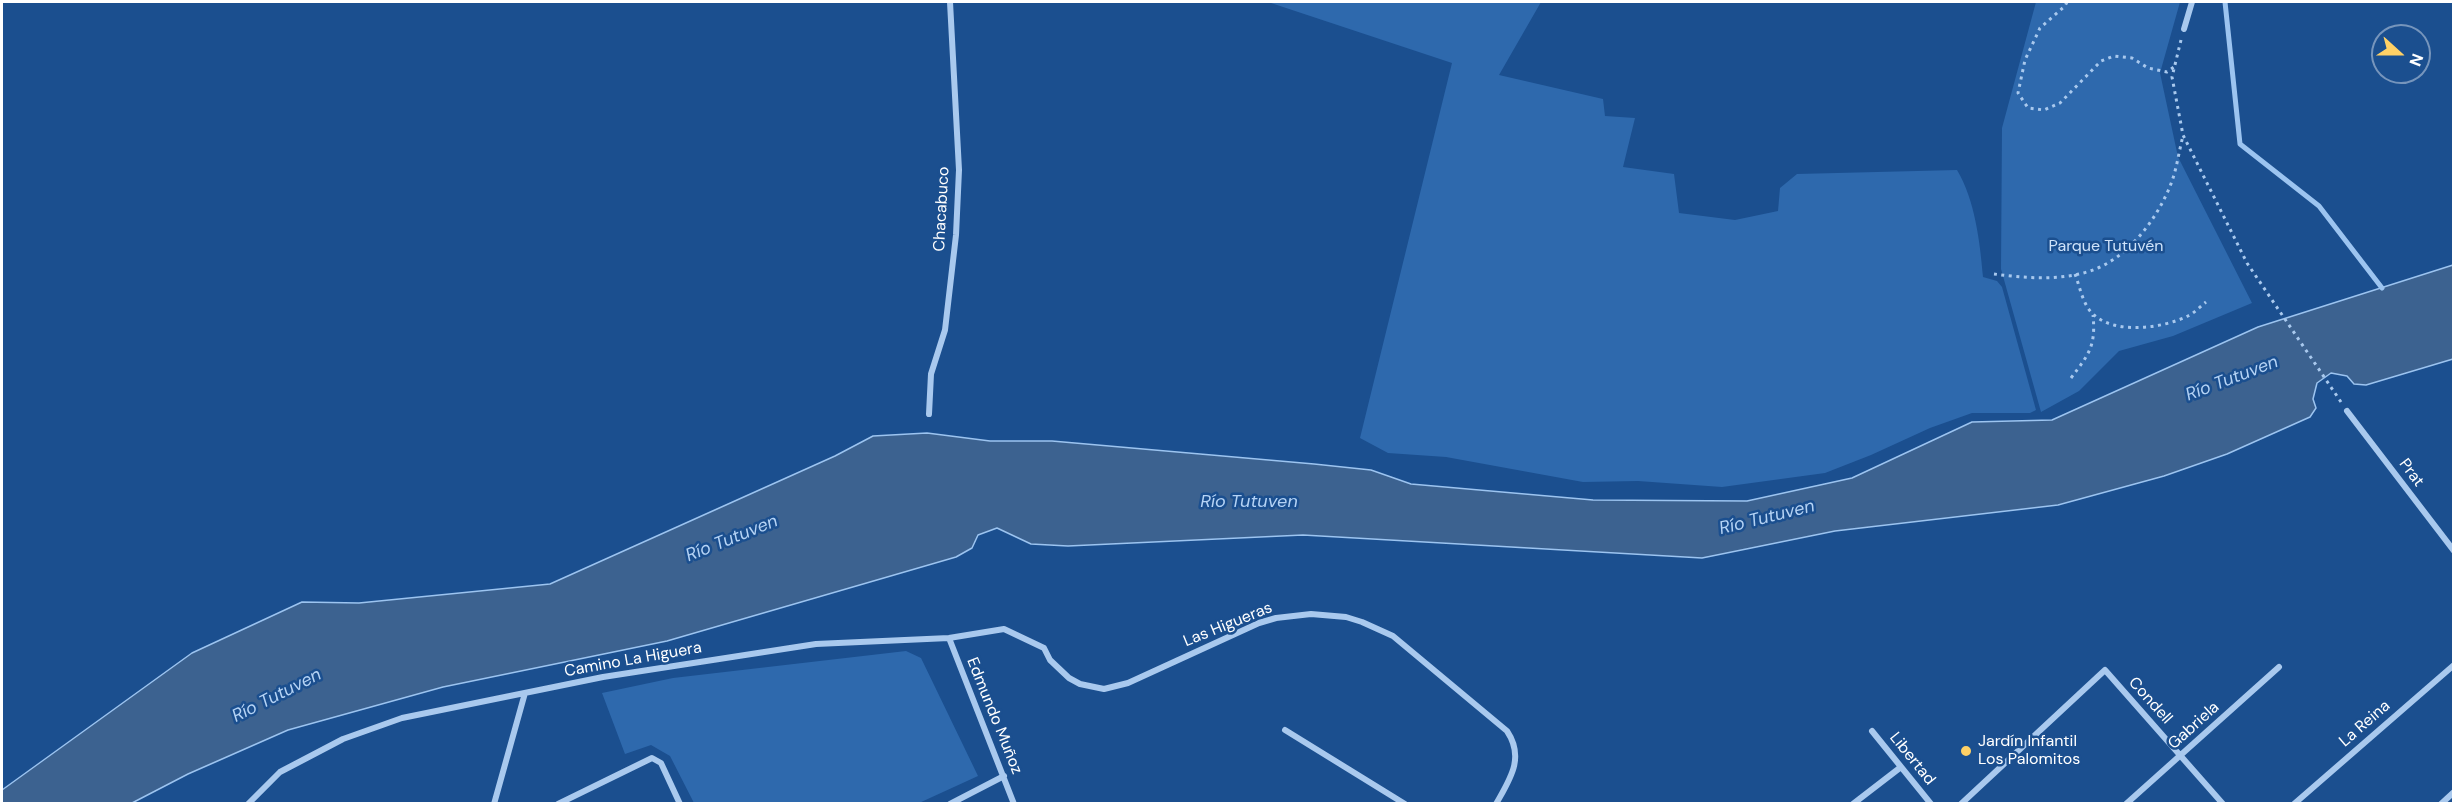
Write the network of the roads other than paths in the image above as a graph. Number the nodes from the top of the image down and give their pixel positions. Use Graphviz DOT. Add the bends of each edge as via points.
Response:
graph roads {
  1 [pos="950,2"];
  2 [pos="2192,2"];
  3 [pos="2184,29"];
  4 [pos="2347,411"];
  5 [pos="929,414"];
  6 [pos="2454,551"];
  7 [pos="949,638"];
  8 [pos="1044,648"];
  9 [pos="2454,665"];
  10 [pos="2279,668"];
  11 [pos="525,693"];
  12 [pos="1285,730"];
  13 [pos="1872,731"];
  14 [pos="2181,757"];
  15 [pos="1901,767"];
  16 [pos="1004,776"];
  17 [pos="2454,792"];
  18 [pos="248,804"];
  19 [pos="494,804"];
  20 [pos="558,804"];
  21 [pos="680,804"];
  22 [pos="950,804"];
  23 [pos="1014,804"];
  24 [pos="1405,804"];
  25 [pos="1496,804"];
  26 [pos="1853,804"];
  27 [pos="1931,804"];
  28 [pos="1961,804"];
  29 [pos="2126,804"];
  30 [pos="2223,804"];
  31 [pos="2294,804"];
  32 [pos="2441,804"];
  1 -- 5 [label="street, Chacabuco" via="959,170 956,235 945,330 931,374"];
  2 -- 3 [label="street"];
  4 -- 6 [label="street, Prat"];
  7 -- 8 [label="street, Camino La Higuera" via="1005,629"];
  7 -- 11 [label="street, Camino La Higuera" via="816,644 603,676"];
  7 -- 16 [label="street, Edmundo Muñoz"];
  8 -- 25 [label="street, Las Higueras" via="1050,660 1069,678 1104,688 1128,683 1276,618 1320,614 1362,622 1393,636 1508,731 1516,749 1515,769"];
  9 -- 31 [label="street, La Reina"];
  10 -- 14 [label="street, Gabriela"];
  11 -- 18 [label="street, Camino La Higuera" via="402,717 343,739 280,772"];
  11 -- 19 [label="street"];
  12 -- 24 [label="street"];
  13 -- 15 [label="street, Libertad"];
  14 -- 28 [label="street, Condell" via="2104,670"];
  14 -- 29 [label="street, Gabriela"];
  14 -- 30 [label="street, Condell"];
  15 -- 26 [label="street"];
  15 -- 27 [label="street, Libertad"];
  16 -- 22 [label="street"];
  16 -- 23 [label="street, Edmundo Muñoz"];
  17 -- 32 [label="street"];
  20 -- 21 [label="street" via="652,758 661,763"];
}
